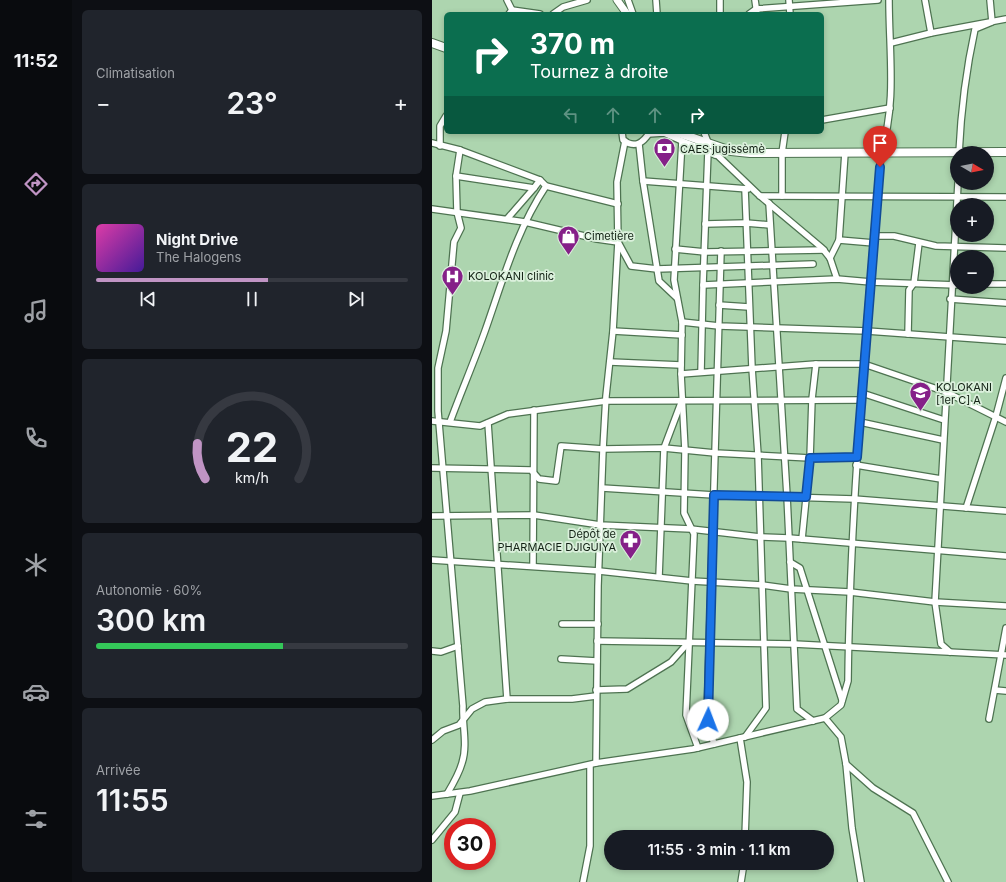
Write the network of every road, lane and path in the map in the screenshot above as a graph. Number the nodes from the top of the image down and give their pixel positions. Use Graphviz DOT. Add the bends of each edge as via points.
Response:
graph roads {
  1 [pos="507,0"];
  2 [pos="587,0"];
  3 [pos="617,0"];
  4 [pos="628,0"];
  5 [pos="656,0"];
  6 [pos="720,0"];
  7 [pos="755,0"];
  8 [pos="789,0"];
  9 [pos="878,0"];
  10 [pos="889,0"];
  11 [pos="925,0"];
  12 [pos="990,0"];
  13 [pos="820,2"];
  14 [pos="790,7"];
  15 [pos="511,12"];
  16 [pos="556,12"];
  17 [pos="626,12"];
  18 [pos="631,12"];
  19 [pos="657,12"];
  20 [pos="720,12"];
  21 [pos="757,12"];
  22 [pos="790,12"];
  23 [pos="1006,19"];
  24 [pos="992,22"];
  25 [pos="931,32"];
  26 [pos="432,43"];
  27 [pos="891,43"];
  28 [pos="444,47"];
  29 [pos="890,108"];
  30 [pos="444,119"];
  31 [pos="824,120"];
  32 [pos="623,134"];
  33 [pos="648,134"];
  34 [pos="666,134"];
  35 [pos="680,134"];
  36 [pos="705,134"];
  37 [pos="785,134"];
  38 [pos="625,141"];
  39 [pos="682,141"];
  40 [pos="432,143"];
  41 [pos="639,144"];
  42 [pos="440,146"];
  43 [pos="959,146"];
  44 [pos="708,147"];
  45 [pos="460,150"];
  46 [pos="994,152"];
  47 [pos="1006,152"];
  48 [pos="782,153"];
  49 [pos="844,153"];
  50 [pos="881,153"];
  51 [pos="950,153"];
  52 [pos="456,176"];
  53 [pos="540,180"];
  54 [pos="643,181"];
  55 [pos="679,184"];
  56 [pos="546,186"];
  57 [pos="706,186"];
  58 [pos="534,188"];
  59 [pos="745,189"];
  60 [pos="753,190"];
  61 [pos="958,190"];
  62 [pos="760,196"];
  63 [pos="782,196"];
  64 [pos="841,196"];
  65 [pos="878,197"];
  66 [pos="957,197"];
  67 [pos="1006,197"];
  68 [pos="769,203"];
  69 [pos="618,204"];
  70 [pos="432,209"];
  71 [pos="457,212"];
  72 [pos="507,219"];
  73 [pos="525,222"];
  74 [pos="746,222"];
  75 [pos="705,224"];
  76 [pos="770,225"];
  77 [pos="875,236"];
  78 [pos="839,240"];
  79 [pos="618,242"];
  80 [pos="874,243"];
  81 [pos="919,243"];
  82 [pos="953,247"];
  83 [pos="1006,248"];
  84 [pos="675,249"];
  85 [pos="824,250"];
  86 [pos="953,250"];
  87 [pos="721,251"];
  88 [pos="747,251"];
  89 [pos="771,251"];
  90 [pos="705,252"];
  91 [pos="830,258"];
  92 [pos="813,264"];
  93 [pos="748,265"];
  94 [pos="772,265"];
  95 [pos="704,266"];
  96 [pos="720,266"];
  97 [pos="657,268"];
  98 [pos="674,268"];
  99 [pos="837,279"];
  100 [pos="773,282"];
  101 [pos="871,282"];
  102 [pos="748,284"];
  103 [pos="912,284"];
  104 [pos="994,284"];
  105 [pos="1006,284"];
  106 [pos="703,285"];
  107 [pos="720,285"];
  108 [pos="950,285"];
  109 [pos="951,294"];
  110 [pos="677,298"];
  111 [pos="950,299"];
  112 [pos="1006,303"];
  113 [pos="719,305"];
  114 [pos="749,307"];
  115 [pos="682,322"];
  116 [pos="703,324"];
  117 [pos="719,326"];
  118 [pos="750,327"];
  119 [pos="776,328"];
  120 [pos="613,331"];
  121 [pos="867,331"];
  122 [pos="908,334"];
  123 [pos="682,335"];
  124 [pos="949,337"];
  125 [pos="1006,341"];
  126 [pos="610,362"];
  127 [pos="816,364"];
  128 [pos="864,364"];
  129 [pos="682,365"];
  130 [pos="779,366"];
  131 [pos="752,368"];
  132 [pos="717,371"];
  133 [pos="701,372"];
  134 [pos="681,374"];
  135 [pos="1006,378"];
  136 [pos="946,392"];
  137 [pos="862,393"];
  138 [pos="812,399"];
  139 [pos="682,400"];
  140 [pos="716,400"];
  141 [pos="780,400"];
  142 [pos="861,400"];
  143 [pos="606,401"];
  144 [pos="754,401"];
  145 [pos="534,410"];
  146 [pos="996,416"];
  147 [pos="944,420"];
  148 [pos="435,421"];
  149 [pos="450,422"];
  150 [pos="860,422"];
  151 [pos="1006,422"];
  152 [pos="488,423"];
  153 [pos="943,440"];
  154 [pos="664,448"];
  155 [pos="603,449"];
  156 [pos="685,450"];
  157 [pos="715,453"];
  158 [pos="758,455"];
  159 [pos="784,456"];
  160 [pos="857,457"];
  161 [pos="810,458"];
  162 [pos="856,465"];
  163 [pos="432,468"];
  164 [pos="443,469"];
  165 [pos="492,469"];
  166 [pos="534,474"];
  167 [pos="941,479"];
  168 [pos="602,488"];
  169 [pos="663,493"];
  170 [pos="685,494"];
  171 [pos="714,495"];
  172 [pos="759,496"];
  173 [pos="787,496"];
  174 [pos="806,497"];
  175 [pos="854,499"];
  176 [pos="940,505"];
  177 [pos="966,508"];
  178 [pos="1006,511"];
  179 [pos="432,516"];
  180 [pos="446,516"];
  181 [pos="494,516"];
  182 [pos="534,516"];
  183 [pos="600,525"];
  184 [pos="661,527"];
  185 [pos="691,529"];
  186 [pos="714,532"];
  187 [pos="760,537"];
  188 [pos="789,538"];
  189 [pos="802,539"];
  190 [pos="852,544"];
  191 [pos="938,551"];
  192 [pos="1006,556"];
  193 [pos="432,560"];
  194 [pos="450,561"];
  195 [pos="790,562"];
  196 [pos="497,564"];
  197 [pos="533,566"];
  198 [pos="599,570"];
  199 [pos="659,577"];
  200 [pos="692,581"];
  201 [pos="712,581"];
  202 [pos="762,585"];
  203 [pos="791,589"];
  204 [pos="806,590"];
  205 [pos="850,592"];
  206 [pos="935,602"];
  207 [pos="1006,606"];
  208 [pos="562,624"];
  209 [pos="598,624"];
  210 [pos="1006,628"];
  211 [pos="597,641"];
  212 [pos="688,643"];
  213 [pos="711,644"];
  214 [pos="764,644"];
  215 [pos="794,644"];
  216 [pos="458,646"];
  217 [pos="826,646"];
  218 [pos="848,648"];
  219 [pos="432,651"];
  220 [pos="950,652"];
  221 [pos="1004,654"];
  222 [pos="561,659"];
  223 [pos="597,661"];
  224 [pos="596,690"];
  225 [pos="995,690"];
  226 [pos="1006,691"];
  227 [pos="596,696"];
  228 [pos="507,699"];
  229 [pos="842,701"];
  230 [pos="825,718"];
  231 [pos="989,719"];
  232 [pos="462,721"];
  233 [pos="813,721"];
  234 [pos="743,737"];
  235 [pos="432,740"];
  236 [pos="714,744"];
  237 [pos="698,748"];
  238 [pos="593,764"];
  239 [pos="846,764"];
  240 [pos="460,793"];
  241 [pos="448,794"];
  242 [pos="432,796"];
  243 [pos="745,830"];
  244 [pos="432,840"];
  245 [pos="743,870"];
  246 [pos="583,882"];
  247 [pos="741,882"];
  248 [pos="861,882"];
  249 [pos="948,882"];
  1 -- 15 [label="street"];
  2 -- 16 [label="street" via="563,7"];
  3 -- 17 [label="main road"];
  4 -- 18 [label="street"];
  5 -- 19 [label="street"];
  6 -- 20 [label="street"];
  7 -- 21 [label="street"];
  8 -- 14 [label="street"];
  9 -- 13 [label="street"];
  10 -- 27 [label="street"];
  11 -- 25 [label="street"];
  12 -- 24 [label="street"];
  13 -- 14 [label="street"];
  14 -- 21 [label="street"];
  14 -- 22 [label="street"];
  23 -- 24 [label="street"];
  24 -- 25 [label="street"];
  24 -- 43 [label="street" via="975,29 962,99"];
  25 -- 27 [label="street"];
  26 -- 28 [label="highway"];
  27 -- 29 [label="street"];
  29 -- 31 [label="street"];
  29 -- 50 [label="street" via="888,131"];
  30 -- 42 [label="street" via="440,126"];
  32 -- 38 [label="street"];
  33 -- 41 [label="street"];
  34 -- 39 [label="street"];
  35 -- 44 [label="highway"];
  36 -- 44 [label="street"];
  37 -- 48 [label="street"];
  38 -- 41 [label="street" via="629,145"];
  38 -- 69 [label="street" via="617,182"];
  39 -- 44 [label="street"];
  39 -- 55 [label="street"];
  40 -- 42 [label="street"];
  41 -- 54 [label="street"];
  42 -- 45 [label="street"];
  44 -- 48 [label="highway" via="750,153"];
  44 -- 57 [label="street"];
  44 -- 60 [label="street"];
  45 -- 52 [label="street"];
  45 -- 53 [label="street"];
  46 -- 47 [label="highway"];
  48 -- 49 [label="highway"];
  48 -- 63 [label="street"];
  49 -- 50 [label="highway"];
  49 -- 64 [label="street"];
  50 -- 51 [label="highway"];
  50 -- 65 [label="street"];
  52 -- 58 [label="street"];
  52 -- 71 [label="street"];
  53 -- 56 [label="street"];
  53 -- 58 [label="street"];
  54 -- 55 [label="street"];
  54 -- 97 [label="street"];
  55 -- 57 [label="street"];
  55 -- 84 [label="street"];
  56 -- 69 [label="street"];
  56 -- 73 [label="street"];
  57 -- 59 [label="street"];
  57 -- 75 [label="street"];
  58 -- 72 [label="street"];
  59 -- 60 [label="street"];
  59 -- 74 [label="street"];
  60 -- 62 [label="street"];
  61 -- 66 [label="street"];
  62 -- 63 [label="street"];
  62 -- 68 [label="street"];
  63 -- 64 [label="street"];
  64 -- 65 [label="street"];
  64 -- 78 [label="street"];
  65 -- 66 [label="street"];
  65 -- 77 [label="street"];
  66 -- 67 [label="street"];
  66 -- 82 [label="street"];
  68 -- 76 [label="street"];
  68 -- 85 [label="street"];
  69 -- 79 [label="street"];
  70 -- 71 [label="street"];
  71 -- 72 [label="street"];
  71 -- 148 [label="street" via="461,228 454,242 446,332 438,368"];
  72 -- 73 [label="street"];
  73 -- 79 [label="street"];
  73 -- 149 [label="street"];
  74 -- 75 [label="street"];
  74 -- 76 [label="street"];
  74 -- 88 [label="street"];
  75 -- 90 [label="street"];
  76 -- 89 [label="street"];
  77 -- 80 [label="street"];
  77 -- 81 [label="street" via="894,236"];
  78 -- 80 [label="street"];
  78 -- 91 [label="street"];
  79 -- 97 [label="street" via="630,266"];
  79 -- 120 [label="street"];
  80 -- 101 [label="street"];
  81 -- 82 [label="street"];
  81 -- 103 [label="street"];
  82 -- 83 [label="street"];
  82 -- 86 [label="street"];
  84 -- 90 [label="street"];
  84 -- 98 [label="street"];
  85 -- 89 [label="street"];
  85 -- 91 [label="street"];
  87 -- 88 [label="street"];
  87 -- 90 [label="street"];
  87 -- 96 [label="street"];
  88 -- 89 [label="street"];
  88 -- 93 [label="street"];
  89 -- 94 [label="street"];
  90 -- 95 [label="street"];
  91 -- 99 [label="street"];
  92 -- 94 [label="street"];
  93 -- 94 [label="street"];
  93 -- 96 [label="street"];
  93 -- 102 [label="street"];
  94 -- 100 [label="street"];
  95 -- 96 [label="street"];
  95 -- 98 [label="street"];
  95 -- 106 [label="street"];
  96 -- 107 [label="street"];
  97 -- 98 [label="street"];
  97 -- 110 [label="street" via="659,282"];
  98 -- 110 [label="street"];
  99 -- 100 [label="street"];
  99 -- 101 [label="street"];
  100 -- 102 [label="street"];
  100 -- 119 [label="street"];
  101 -- 103 [label="street"];
  101 -- 121 [label="street"];
  102 -- 107 [label="street"];
  102 -- 114 [label="street"];
  103 -- 108 [label="street"];
  103 -- 122 [label="street" via="909,290"];
  104 -- 105 [label="street"];
  106 -- 107 [label="street"];
  106 -- 116 [label="street"];
  107 -- 113 [label="street"];
  109 -- 111 [label="street"];
  110 -- 115 [label="street"];
  111 -- 112 [label="street"];
  111 -- 124 [label="street"];
  113 -- 114 [label="street"];
  113 -- 117 [label="street"];
  114 -- 118 [label="street"];
  115 -- 116 [label="street"];
  115 -- 123 [label="street"];
  116 -- 117 [label="street"];
  116 -- 133 [label="street"];
  117 -- 118 [label="street"];
  117 -- 132 [label="street"];
  118 -- 119 [label="street"];
  118 -- 131 [label="street"];
  119 -- 121 [label="street"];
  119 -- 130 [label="street"];
  120 -- 123 [label="street"];
  120 -- 126 [label="street"];
  121 -- 122 [label="street"];
  121 -- 128 [label="street"];
  122 -- 124 [label="street"];
  123 -- 129 [label="street"];
  124 -- 125 [label="street"];
  124 -- 136 [label="street"];
  126 -- 129 [label="street"];
  126 -- 143 [label="street"];
  127 -- 128 [label="street"];
  127 -- 130 [label="street"];
  127 -- 138 [label="street"];
  128 -- 136 [label="street"];
  128 -- 137 [label="street"];
  129 -- 134 [label="street"];
  130 -- 131 [label="street"];
  130 -- 141 [label="street"];
  131 -- 132 [label="street"];
  131 -- 144 [label="street"];
  132 -- 133 [label="street"];
  132 -- 140 [label="street"];
  133 -- 134 [label="street"];
  134 -- 139 [label="street"];
  135 -- 146 [label="street"];
  136 -- 146 [label="street"];
  136 -- 147 [label="street"];
  137 -- 142 [label="street"];
  137 -- 147 [label="street"];
  138 -- 141 [label="street"];
  138 -- 142 [label="street"];
  138 -- 161 [label="street"];
  139 -- 140 [label="street"];
  139 -- 143 [label="street"];
  139 -- 154 [label="street"];
  139 -- 156 [label="street"];
  140 -- 144 [label="street"];
  140 -- 157 [label="street"];
  141 -- 144 [label="street"];
  141 -- 159 [label="street"];
  142 -- 150 [label="street"];
  143 -- 145 [label="street"];
  143 -- 155 [label="street"];
  144 -- 158 [label="street"];
  145 -- 152 [label="street" via="508,414"];
  145 -- 166 [label="street"];
  146 -- 151 [label="street"];
  146 -- 177 [label="street"];
  147 -- 153 [label="street"];
  148 -- 149 [label="street"];
  148 -- 164 [label="street"];
  149 -- 152 [label="street" via="480,426"];
  150 -- 153 [label="street"];
  150 -- 160 [label="street"];
  152 -- 165 [label="street"];
  153 -- 167 [label="street"];
  154 -- 155 [label="street"];
  154 -- 156 [label="street"];
  154 -- 169 [label="street"];
  155 -- 166 [label="street" via="561,446 556,481 539,480"];
  155 -- 168 [label="street"];
  156 -- 157 [label="street"];
  156 -- 170 [label="street"];
  157 -- 158 [label="street"];
  157 -- 171 [label="street"];
  158 -- 159 [label="street"];
  158 -- 172 [label="street"];
  159 -- 161 [label="street"];
  159 -- 173 [label="street"];
  160 -- 161 [label="street"];
  160 -- 162 [label="street"];
  161 -- 174 [label="street"];
  162 -- 167 [label="street"];
  162 -- 175 [label="street"];
  163 -- 164 [label="street"];
  164 -- 165 [label="street"];
  164 -- 180 [label="street"];
  165 -- 166 [label="street" via="531,470"];
  165 -- 181 [label="street"];
  166 -- 182 [label="street"];
  167 -- 176 [label="street"];
  168 -- 169 [label="street"];
  168 -- 183 [label="street"];
  169 -- 170 [label="street"];
  169 -- 184 [label="street"];
  170 -- 171 [label="street"];
  170 -- 185 [label="street" via="684,513"];
  171 -- 172 [label="street"];
  171 -- 186 [label="street"];
  172 -- 173 [label="street"];
  172 -- 187 [label="street"];
  173 -- 174 [label="street"];
  173 -- 188 [label="street"];
  174 -- 175 [label="street"];
  174 -- 189 [label="street"];
  175 -- 176 [label="street"];
  175 -- 190 [label="street"];
  176 -- 177 [label="street"];
  176 -- 191 [label="street"];
  177 -- 178 [label="street"];
  179 -- 180 [label="street"];
  180 -- 181 [label="street"];
  180 -- 194 [label="street"];
  181 -- 182 [label="street"];
  181 -- 196 [label="street"];
  182 -- 183 [label="street"];
  182 -- 197 [label="street"];
  183 -- 184 [label="street"];
  183 -- 198 [label="street"];
  184 -- 185 [label="street"];
  184 -- 199 [label="street"];
  185 -- 186 [label="street"];
  185 -- 200 [label="street" via="694,534"];
  186 -- 187 [label="street"];
  186 -- 201 [label="street"];
  187 -- 188 [label="street"];
  187 -- 202 [label="street"];
  188 -- 189 [label="street"];
  188 -- 195 [label="street"];
  189 -- 190 [label="street"];
  190 -- 191 [label="street"];
  190 -- 205 [label="street"];
  191 -- 192 [label="street"];
  191 -- 206 [label="street"];
  193 -- 194 [label="street"];
  194 -- 196 [label="street"];
  194 -- 216 [label="street"];
  195 -- 203 [label="street"];
  195 -- 204 [label="street" via="800,568"];
  196 -- 197 [label="street"];
  196 -- 228 [label="street"];
  197 -- 198 [label="street"];
  198 -- 199 [label="street"];
  198 -- 209 [label="street"];
  199 -- 200 [label="street"];
  200 -- 201 [label="street"];
  200 -- 212 [label="street"];
  201 -- 202 [label="street"];
  201 -- 213 [label="street"];
  202 -- 203 [label="street"];
  202 -- 214 [label="street"];
  203 -- 204 [label="street"];
  203 -- 215 [label="street"];
  204 -- 205 [label="street"];
  204 -- 217 [label="street"];
  205 -- 206 [label="street"];
  205 -- 218 [label="street"];
  206 -- 207 [label="street"];
  206 -- 220 [label="street" via="941,644"];
  208 -- 209 [label="street"];
  209 -- 211 [label="street"];
  210 -- 221 [label="street"];
  211 -- 212 [label="street"];
  211 -- 223 [label="street"];
  212 -- 213 [label="street"];
  212 -- 224 [label="street" via="670,662 627,689"];
  212 -- 237 [label="street" via="686,715"];
  213 -- 214 [label="street"];
  213 -- 236 [label="street" via="708,720"];
  214 -- 215 [label="street"];
  214 -- 234 [label="street" via="766,708"];
  215 -- 217 [label="street"];
  215 -- 233 [label="street" via="797,709"];
  216 -- 219 [label="street" via="441,652"];
  216 -- 232 [label="street"];
  217 -- 218 [label="street"];
  217 -- 229 [label="street"];
  218 -- 220 [label="street"];
  218 -- 229 [label="street" via="848,681"];
  220 -- 221 [label="street"];
  221 -- 225 [label="street"];
  222 -- 223 [label="street"];
  223 -- 224 [label="street"];
  224 -- 227 [label="street"];
  225 -- 226 [label="street"];
  225 -- 231 [label="street"];
  227 -- 228 [label="street" via="572,699"];
  227 -- 238 [label="street"];
  228 -- 232 [label="street" via="485,702 472,709"];
  229 -- 230 [label="street" via="841,705"];
  230 -- 233 [label="street"];
  230 -- 239 [label="street" via="841,737"];
  232 -- 235 [label="street"];
  232 -- 241 [label="street" via="462,762"];
  233 -- 234 [label="street"];
  234 -- 236 [label="street"];
  234 -- 243 [label="street" via="747,782"];
  236 -- 237 [label="street"];
  237 -- 238 [label="street"];
  238 -- 240 [label="street"];
  238 -- 246 [label="street" via="590,846"];
  239 -- 248 [label="street" via="852,828"];
  239 -- 249 [label="street" via="873,788 913,813"];
  240 -- 241 [label="street"];
  240 -- 244 [label="street" via="455,812"];
  241 -- 242 [label="street"];
  245 -- 247 [label="street"];
}
